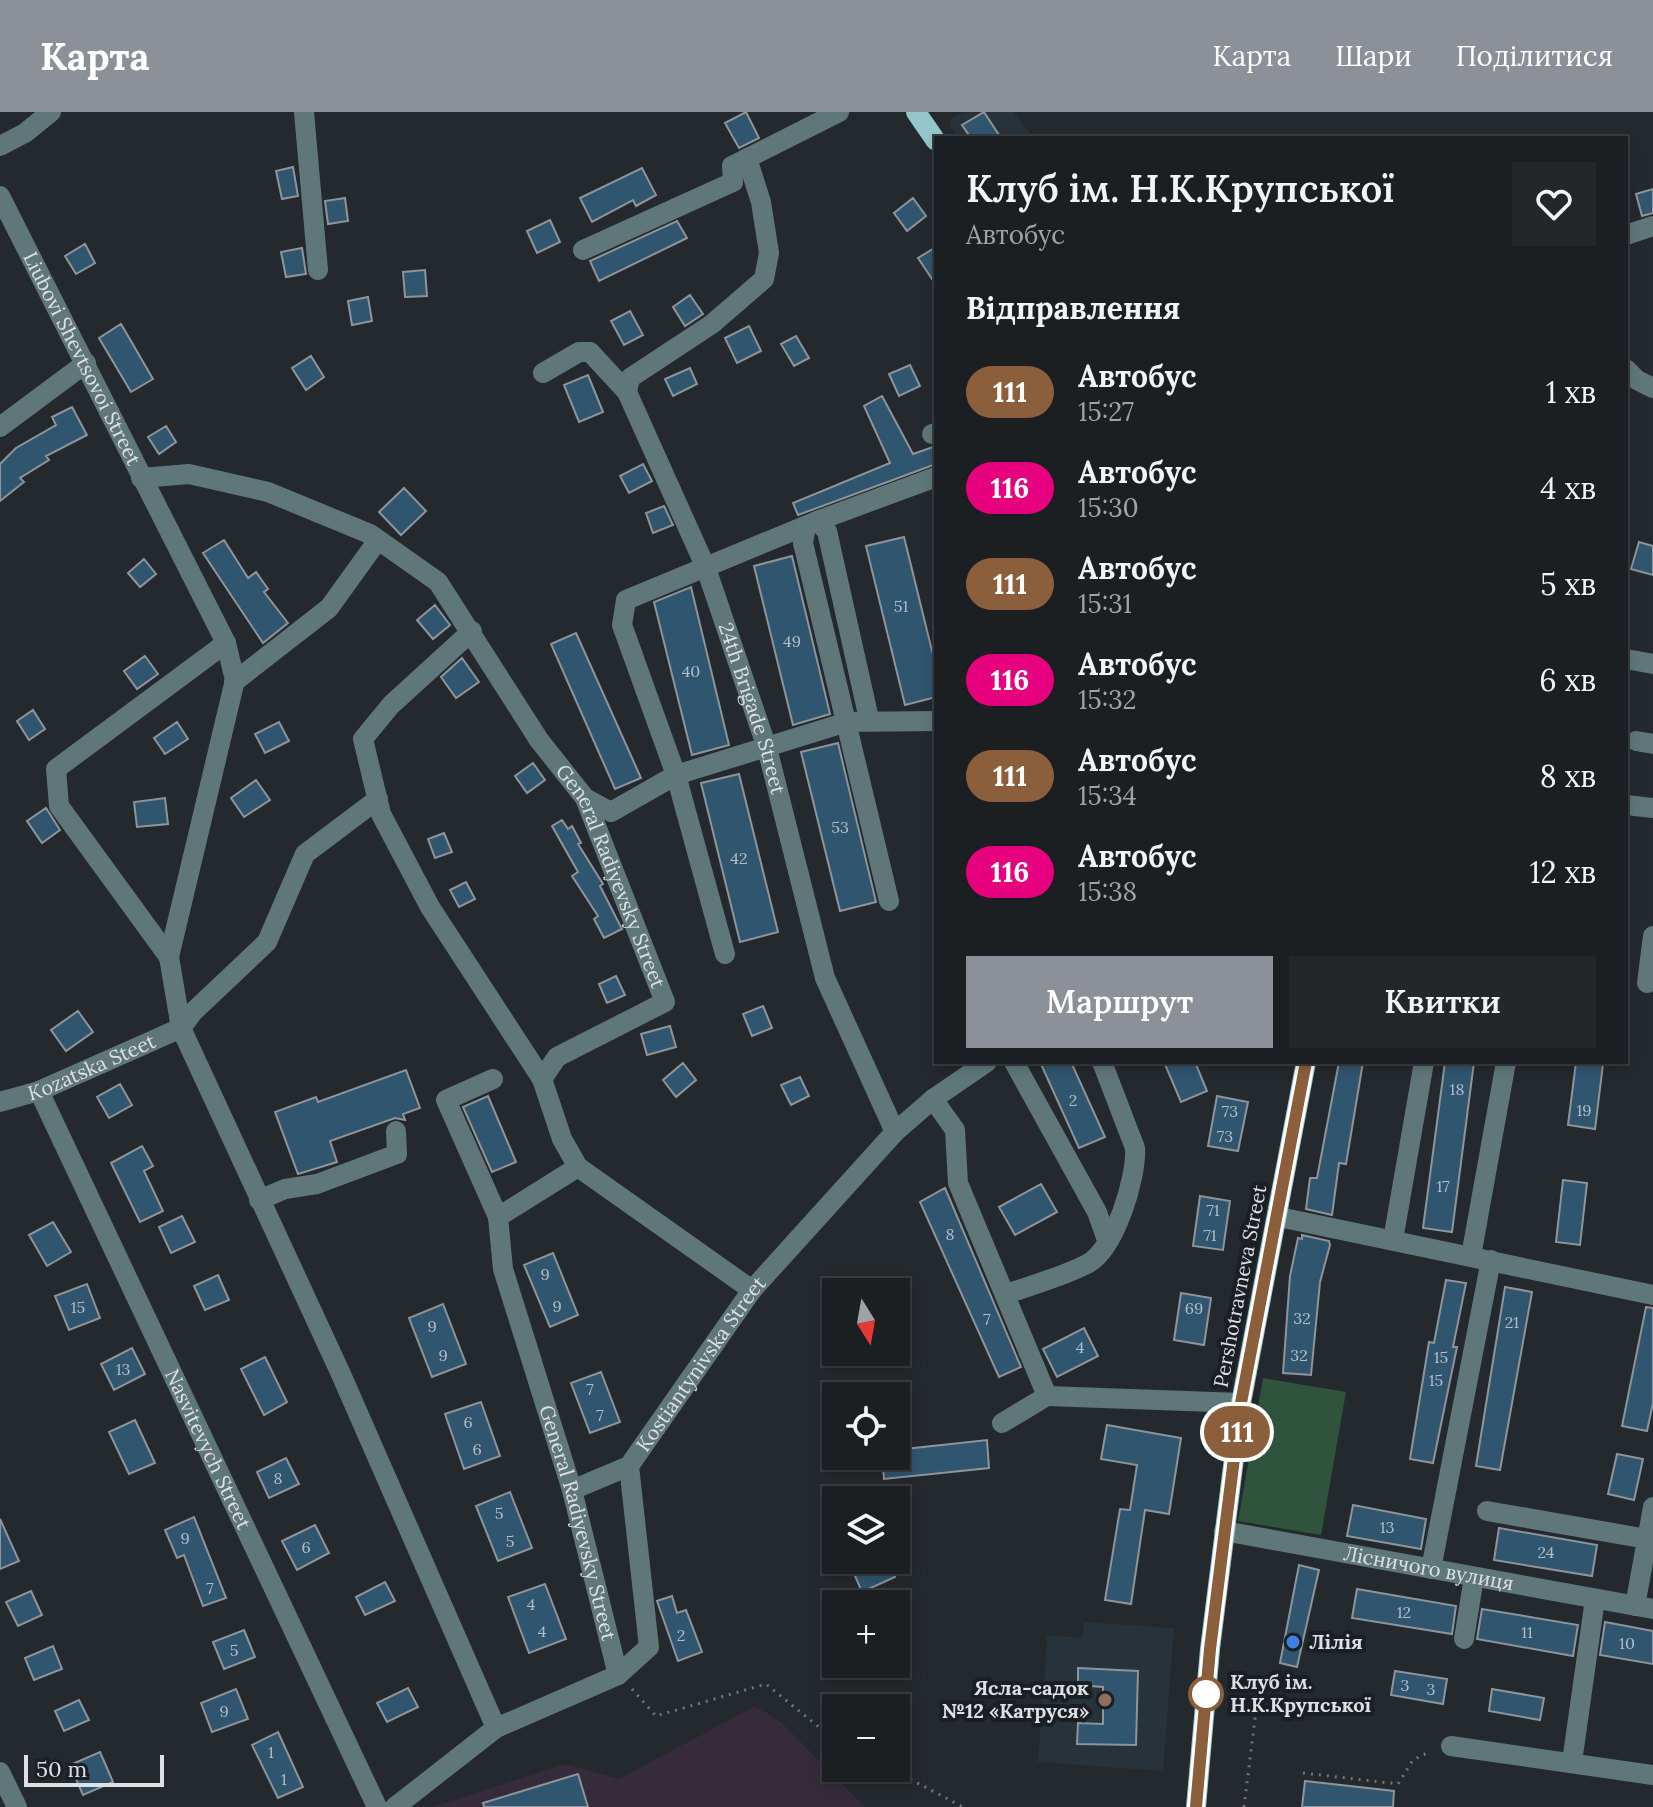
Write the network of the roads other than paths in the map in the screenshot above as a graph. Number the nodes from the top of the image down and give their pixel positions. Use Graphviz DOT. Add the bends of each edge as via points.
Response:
graph roads {
  1 [pos="51,112"];
  2 [pos="304,112"];
  3 [pos="839,112"];
  4 [pos="918,113"];
  5 [pos="934,138"];
  6 [pos="0,146"];
  7 [pos="747,158"];
  8 [pos="0,196"];
  9 [pos="1653,226"];
  10 [pos="1628,234"];
  11 [pos="583,250"];
  12 [pos="318,270"];
  13 [pos="86,363"];
  14 [pos="1628,371"];
  15 [pos="543,373"];
  16 [pos="1653,388"];
  17 [pos="627,392"];
  18 [pos="0,427"];
  19 [pos="141,478"];
  20 [pos="934,478"];
  21 [pos="812,523"];
  22 [pos="378,540"];
  23 [pos="706,568"];
  24 [pos="472,631"];
  25 [pos="226,643"];
  26 [pos="1628,659"];
  27 [pos="1653,664"];
  28 [pos="234,682"];
  29 [pos="869,719"];
  30 [pos="934,721"];
  31 [pos="847,722"];
  32 [pos="767,748"];
  33 [pos="676,775"];
  34 [pos="585,798"];
  35 [pos="378,799"];
  36 [pos="1628,805"];
  37 [pos="1653,808"];
  38 [pos="889,901"];
  39 [pos="1653,936"];
  40 [pos="725,954"];
  41 [pos="169,957"];
  42 [pos="1628,980"];
  43 [pos="1650,984"];
  44 [pos="181,1028"];
  45 [pos="984,1064"];
  46 [pos="1015,1064"];
  47 [pos="1103,1064"];
  48 [pos="1306,1064"];
  49 [pos="1424,1064"];
  50 [pos="1506,1064"];
  51 [pos="493,1079"];
  52 [pos="542,1079"];
  53 [pos="39,1091"];
  54 [pos="933,1099"];
  55 [pos="0,1102"];
  56 [pos="396,1131"];
  57 [pos="895,1132"];
  58 [pos="578,1167"];
  59 [pos="259,1200"];
  60 [pos="498,1217"];
  61 [pos="1279,1217"];
  62 [pos="1107,1240"];
  63 [pos="1393,1240"];
  64 [pos="1481,1258"];
  65 [pos="752,1290"];
  66 [pos="1006,1294"];
  67 [pos="1653,1295"];
  68 [pos="1047,1396"];
  69 [pos="1241,1403"];
  70 [pos="1002,1423"];
  71 [pos="629,1466"];
  72 [pos="572,1490"];
  73 [pos="1653,1507"];
  74 [pos="1487,1511"];
  75 [pos="1224,1531"];
  76 [pos="1647,1539"];
  77 [pos="1431,1569"];
  78 [pos="1474,1577"];
  79 [pos="1595,1599"];
  80 [pos="1644,1607"];
  81 [pos="1464,1639"];
  82 [pos="618,1675"];
  83 [pos="496,1728"];
  84 [pos="1451,1746"];
  85 [pos="1572,1762"];
  86 [pos="0,1772"];
  87 [pos="1653,1775"];
  88 [pos="17,1807"];
  89 [pos="377,1807"];
  90 [pos="395,1807"];
  91 [pos="1196,1807"];
  1 -- 6 [label="street"];
  2 -- 12 [label="street"];
  3 -- 7 [label="street"];
  4 -- 5 [label="main road"];
  7 -- 11 [label="street" via="732,166 733,182"];
  7 -- 17 [label="street" via="769,253 764,279 712,324 630,378"];
  8 -- 13 [label="street, Liubovi Shevtsovoi Street"];
  9 -- 10 [label="street"];
  13 -- 18 [label="street"];
  13 -- 19 [label="street, Liubovi Shevtsovoi Street"];
  14 -- 16 [label="street"];
  15 -- 17 [label="street, 24th Brigade Street" via="579,352 590,352"];
  17 -- 23 [label="street, 24th Brigade Street"];
  19 -- 22 [label="street, General Radiyevsky Street" via="189,474 268,492"];
  19 -- 25 [label="street"];
  20 -- 21 [label="street"];
  21 -- 23 [label="street"];
  21 -- 29 [label="street" via="827,531"];
  21 -- 31 [label="street" via="803,543"];
  22 -- 24 [label="street, General Radiyevsky Street" via="438,582"];
  22 -- 28 [label="street" via="329,608"];
  23 -- 32 [label="street, 24th Brigade Street"];
  23 -- 33 [label="street" via="626,600 622,625"];
  24 -- 34 [label="street, General Radiyevsky Street" via="539,740"];
  24 -- 35 [label="street" via="391,705 363,739"];
  25 -- 28 [label="street"];
  25 -- 41 [label="street" via="56,769 59,806"];
  26 -- 27 [label="street"];
  28 -- 41 [label="street"];
  29 -- 30 [label="street"];
  29 -- 31 [label="street"];
  31 -- 32 [label="street"];
  31 -- 38 [label="street"];
  32 -- 33 [label="street"];
  32 -- 57 [label="street, 24th Brigade Street" via="825,978"];
  33 -- 34 [label="street" via="611,812"];
  33 -- 40 [label="street"];
  34 -- 52 [label="street, General Radiyevsky Street" via="665,1002 557,1057"];
  35 -- 44 [label="street" via="305,854 267,942"];
  35 -- 52 [label="street" via="430,907"];
  36 -- 37 [label="street"];
  39 -- 43 [label="street"];
  41 -- 44 [label="street"];
  42 -- 43 [label="street"];
  44 -- 53 [label="street, Kozatska Steet"];
  44 -- 59 [label="street"];
  45 -- 54 [label="street, Kostiantynivska Street"];
  46 -- 62 [label="street" via="1097,1212"];
  47 -- 62 [label="street" via="1136,1163 1126,1205"];
  48 -- 61 [label="main road, Pershotravneva Street"];
  49 -- 63 [label="street"];
  50 -- 64 [label="street"];
  51 -- 60 [label="street, General Radiyevsky Street" via="446,1100"];
  52 -- 58 [label="street" via="562,1139"];
  53 -- 55 [label="street, Kozatska Steet"];
  53 -- 89 [label="street, Nasvitevych Street"];
  54 -- 57 [label="street, Kostiantynivska Street"];
  54 -- 66 [label="street" via="955,1130 958,1183"];
  56 -- 59 [label="street" via="397,1154"];
  57 -- 65 [label="street, Kostiantynivska Street"];
  58 -- 60 [label="street"];
  58 -- 65 [label="street"];
  59 -- 83 [label="street"];
  60 -- 72 [label="street, General Radiyevsky Street" via="503,1269"];
  61 -- 63 [label="street"];
  61 -- 69 [label="main road, Pershotravneva Street"];
  62 -- 66 [label="street" via="1088,1264"];
  63 -- 64 [label="street"];
  64 -- 67 [label="street"];
  64 -- 77 [label="street"];
  65 -- 71 [label="street, Kostiantynivska Street"];
  66 -- 68 [label="street"];
  68 -- 69 [label="street"];
  68 -- 70 [label="street"];
  69 -- 75 [label="main road, Pershotravneva Street"];
  71 -- 72 [label="street"];
  71 -- 82 [label="street, Kostiantynivska Street" via="649,1647"];
  72 -- 82 [label="street, General Radiyevsky Street"];
  73 -- 76 [label="street, Лісничого вулиця"];
  74 -- 76 [label="street"];
  75 -- 77 [label="street, Лісничого вулиця"];
  75 -- 91 [label="main road, Pershotravneva Street"];
  76 -- 80 [label="street, Лісничого вулиця"];
  77 -- 78 [label="street, Лісничого вулиця"];
  78 -- 79 [label="street, Лісничого вулиця"];
  78 -- 81 [label="street"];
  79 -- 80 [label="street, Лісничого вулиця"];
  79 -- 85 [label="street"];
  82 -- 83 [label="street, Kostiantynivska Street"];
  83 -- 90 [label="street, Kostiantynivska Street"];
  84 -- 85 [label="street"];
  85 -- 87 [label="street"];
  86 -- 88 [label="street"];
}
